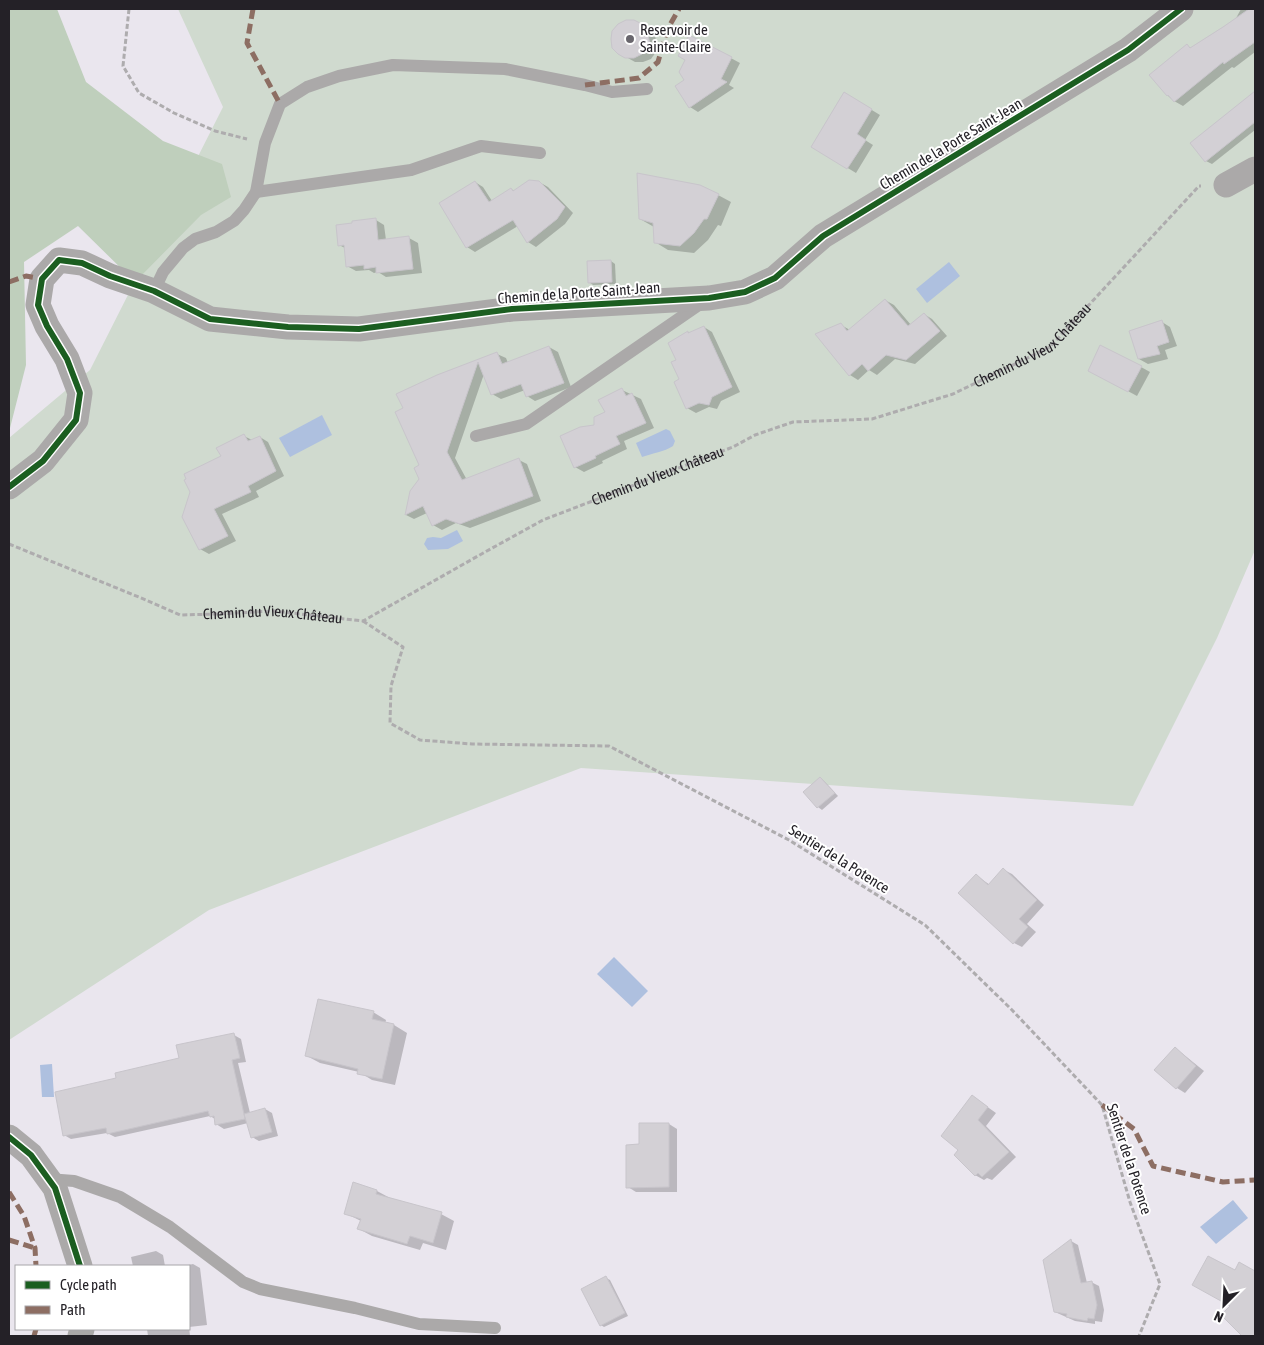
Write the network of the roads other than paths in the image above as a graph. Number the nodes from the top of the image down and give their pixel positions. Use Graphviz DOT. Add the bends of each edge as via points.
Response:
graph roads {
  1 [pos="1181,9"];
  2 [pos="647,89"];
  3 [pos="540,153"];
  4 [pos="1255,169"];
  5 [pos="1226,185"];
  6 [pos="256,192"];
  7 [pos="154,291"];
  8 [pos="709,298"];
  9 [pos="476,436"];
  10 [pos="9,488"];
  11 [pos="9,1137"];
  12 [pos="48,1179"];
  13 [pos="80,1265"];
  14 [pos="495,1328"];
  1 -- 8 [label="street, Chemin de la Porte Saint-Jean" via="1128,50 824,236 775,278 745,292"];
  2 -- 6 [label="lane" via="612,92 504,69 393,65 339,76 307,87 280,104 265,144"];
  3 -- 6 [label="lane" via="481,146 411,170"];
  4 -- 5 [label="street"];
  6 -- 7 [label="lane" via="234,221 183,248 163,272"];
  7 -- 8 [label="street, Chemin de la Porte Saint-Jean" via="210,319 359,330 512,309"];
  7 -- 10 [label="street, Chemin de la Porte Saint-Jean" via="82,263 59,260 42,279 38,305 68,359 80,393 76,420 43,461"];
  8 -- 9 [label="lane" via="526,424"];
  11 -- 12 [label="street" via="31,1155"];
  12 -- 13 [label="street" via="55,1188"];
  12 -- 14 [label="lane" via="74,1181 120,1197 170,1227 243,1282 260,1289 419,1324"];
}
